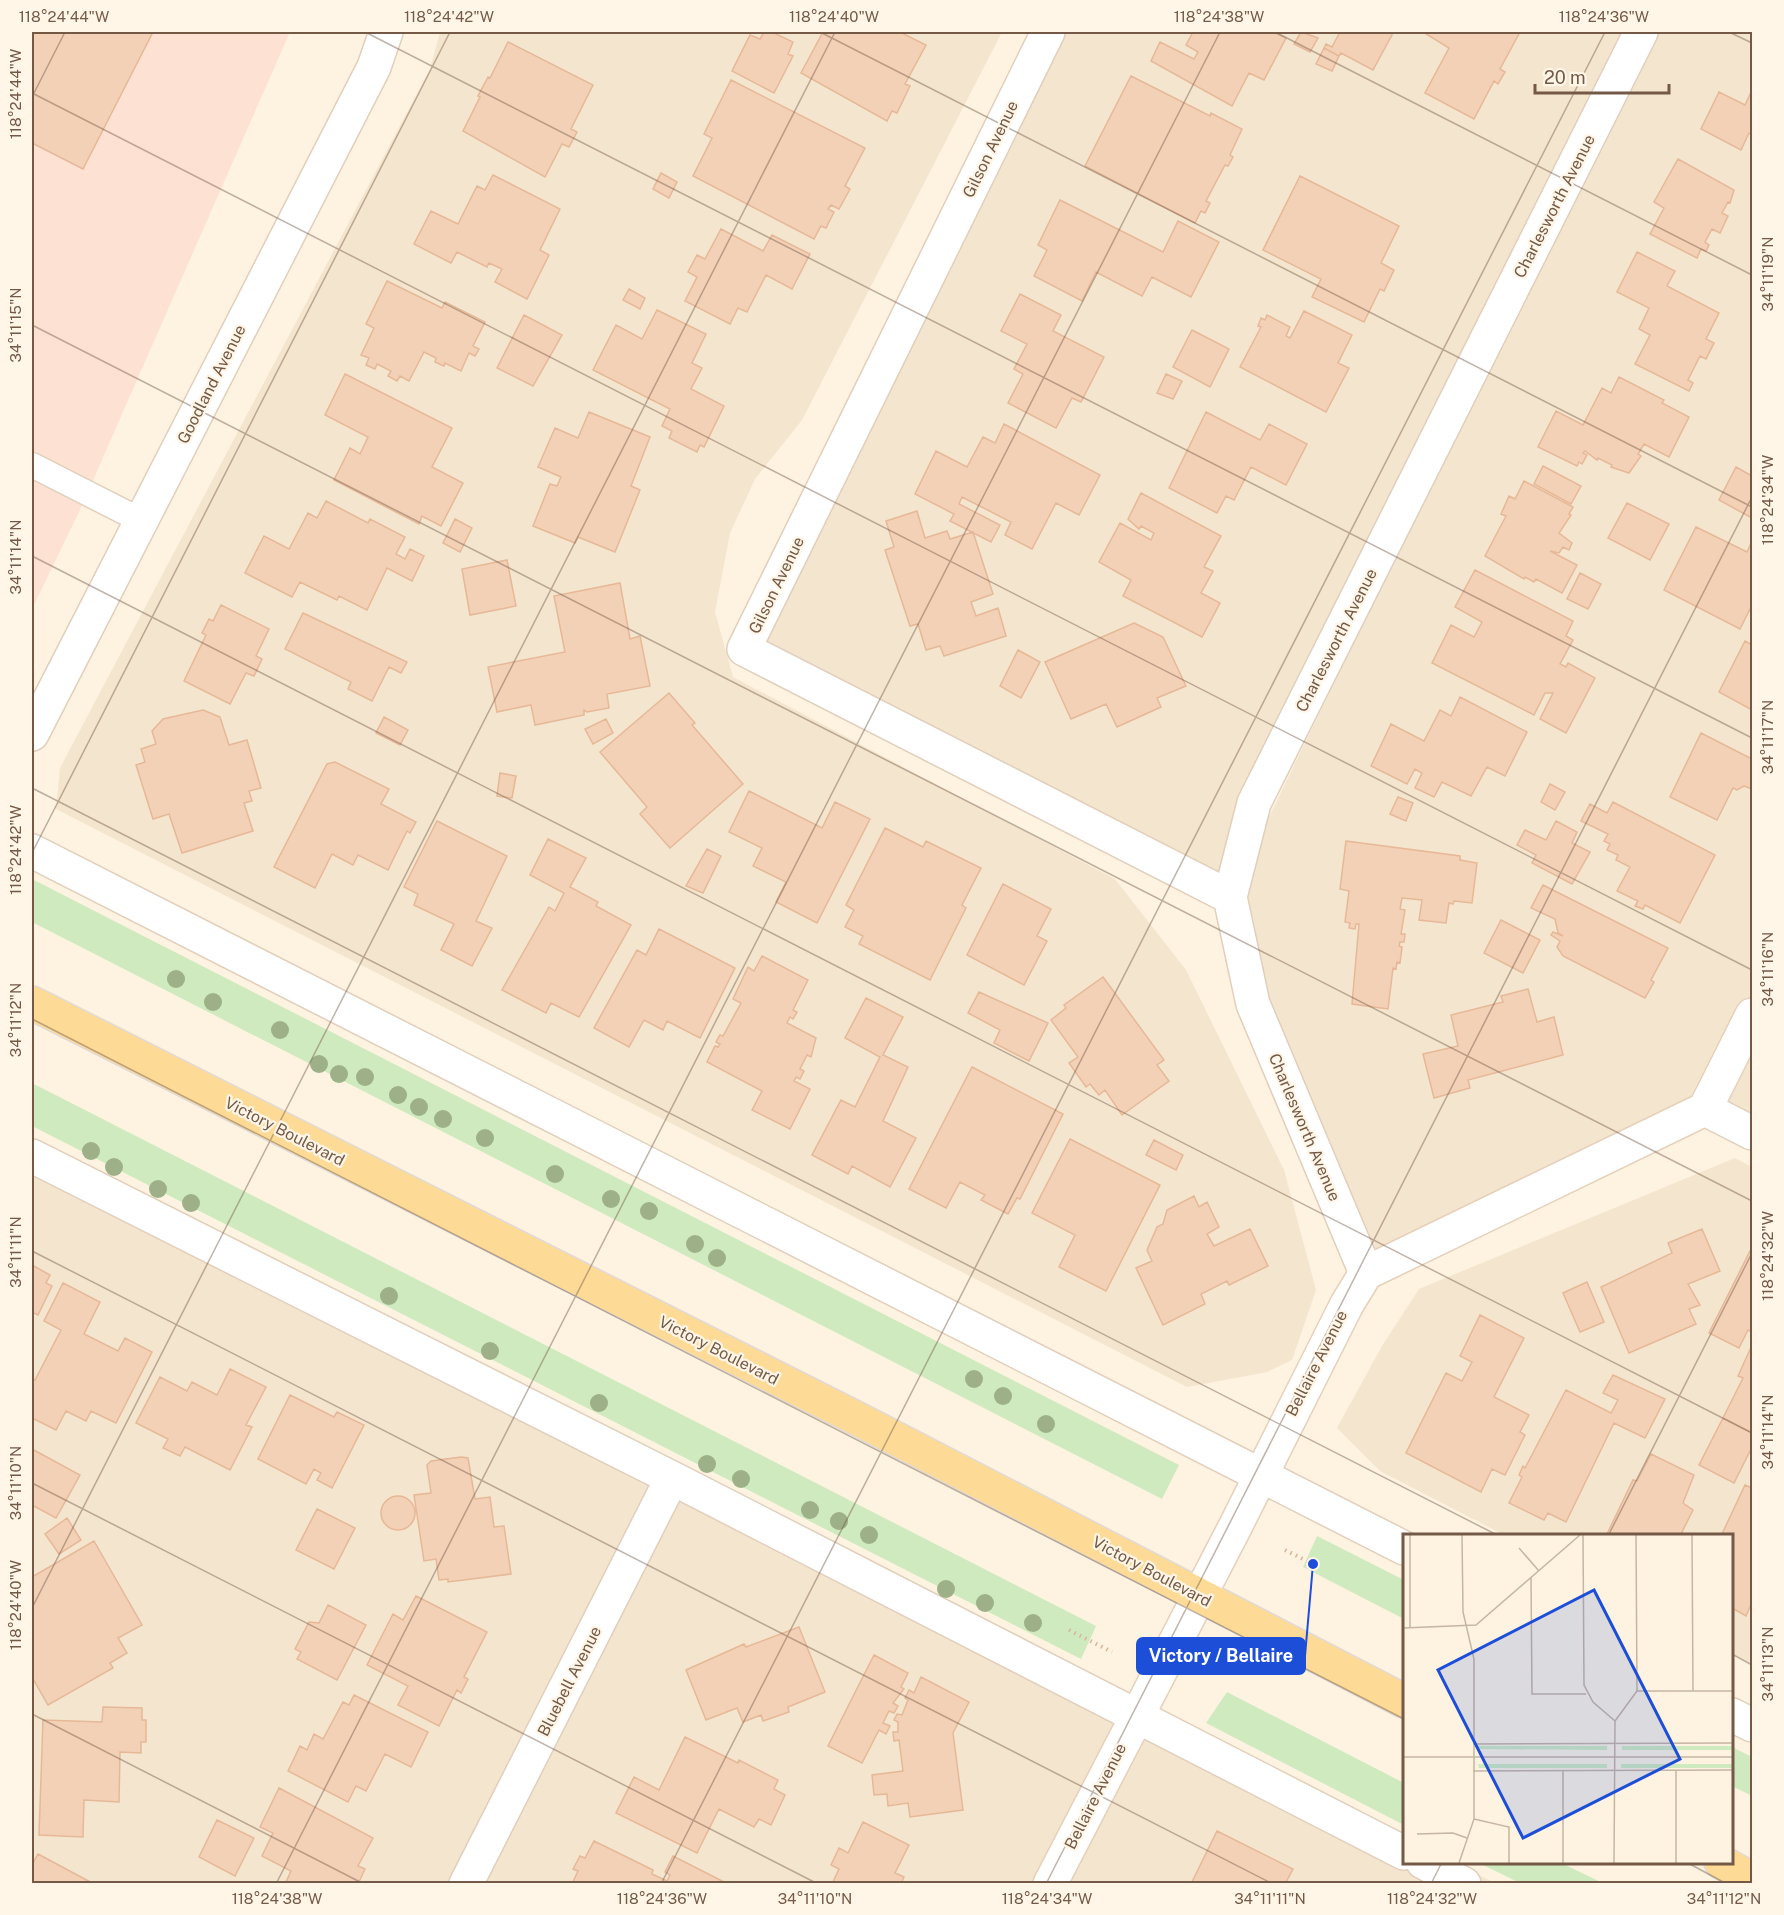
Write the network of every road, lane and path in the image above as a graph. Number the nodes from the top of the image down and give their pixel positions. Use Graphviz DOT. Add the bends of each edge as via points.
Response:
graph roads {
  1 [pos="386,32"];
  2 [pos="1048,32"];
  3 [pos="1641,32"];
  4 [pos="32,465"];
  5 [pos="142,521"];
  6 [pos="32,734"];
  7 [pos="32,851"];
  8 [pos="1230,897"];
  9 [pos="32,1003"];
  10 [pos="1752,1015"];
  11 [pos="1705,1109"];
  12 [pos="1752,1133"];
  13 [pos="32,1156"];
  14 [pos="1366,1273"];
  15 [pos="1259,1474"];
  16 [pos="672,1478"];
  17 [pos="1403,1547"];
  18 [pos="1286,1551"];
  19 [pos="1313,1564"];
  20 [pos="1198,1596"];
  21 [pos="1069,1630"];
  22 [pos="1112,1652"];
  23 [pos="1403,1700"];
  24 [pos="1136,1715"];
  25 [pos="1733,1716"];
  26 [pos="1752,1725"];
  27 [pos="1403,1852"];
  28 [pos="1425,1864"];
  29 [pos="1723,1864"];
  30 [pos="1752,1878"];
  31 [pos="466,1884"];
  32 [pos="1050,1884"];
  33 [pos="1464,1884"];
  1 -- 5 [label="street, Goodland Avenue" via="374,66"];
  2 -- 8 [label="street, Gilson Avenue" via="744,649"];
  3 -- 8 [label="street, Charlesworth Avenue" via="1254,802"];
  4 -- 5 [label="lane"];
  5 -- 6 [label="street, Goodland Avenue"];
  7 -- 15 [label="street"];
  8 -- 14 [label="street, Charlesworth Avenue" via="1253,1004"];
  9 -- 20 [label="main road, Victory Boulevard" via="858,1419"];
  10 -- 11 [label="street"];
  11 -- 12 [label="street"];
  11 -- 14 [label="street"];
  13 -- 16 [label="street"];
  14 -- 15 [label="street, Bellaire Avenue"];
  15 -- 17 [label="street"];
  15 -- 20 [label="street, Bellaire Avenue"];
  16 -- 24 [label="street"];
  16 -- 31 [label="street, Bluebell Avenue"];
  18 -- 19 [label="path"];
  20 -- 23 [label="main road, Victory Boulevard"];
  20 -- 24 [label="street, Bellaire Avenue"];
  21 -- 22 [label="path"];
  24 -- 27 [label="street"];
  24 -- 32 [label="street, Bellaire Avenue"];
  25 -- 26 [label="street"];
  28 -- 33 [label="street"];
  29 -- 30 [label="main road"];
}
